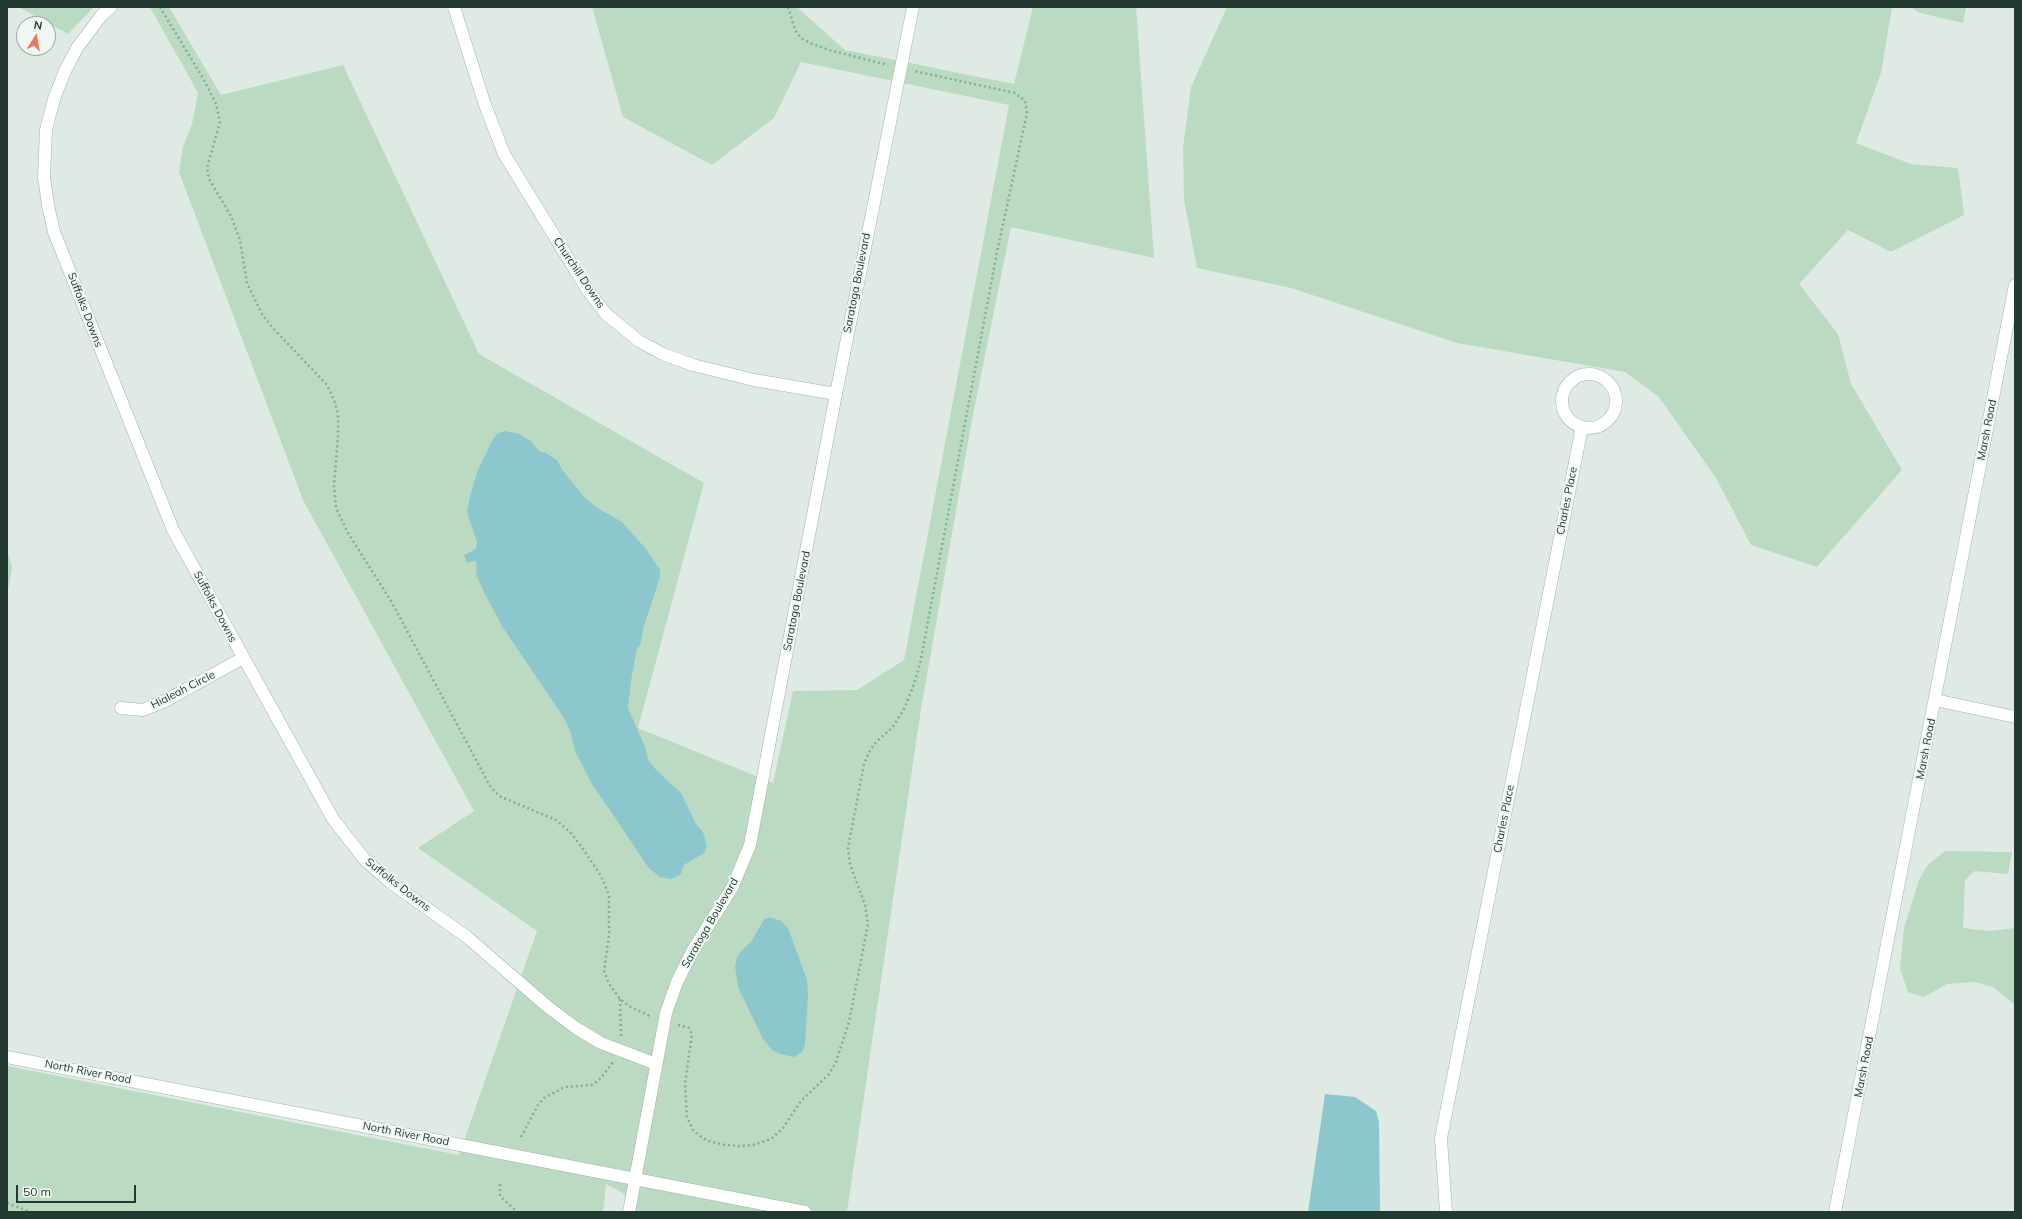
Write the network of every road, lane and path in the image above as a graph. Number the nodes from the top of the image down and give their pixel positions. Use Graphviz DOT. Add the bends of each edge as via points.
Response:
graph roads {
  1 [pos="111,7"];
  2 [pos="160,7"];
  3 [pos="454,7"];
  4 [pos="788,7"];
  5 [pos="913,7"];
  6 [pos="900,68"];
  7 [pos="2015,285"];
  8 [pos="836,394"];
  9 [pos="1582,427"];
  10 [pos="243,658"];
  11 [pos="1935,700"];
  12 [pos="121,708"];
  13 [pos="2015,717"];
  14 [pos="620,999"];
  15 [pos="664,1022"];
  16 [pos="621,1050"];
  17 [pos="7,1057"];
  18 [pos="656,1064"];
  19 [pos="521,1137"];
  20 [pos="635,1179"];
  21 [pos="500,1184"];
  22 [pos="7,1203"];
  23 [pos="31,1212"];
  24 [pos="517,1212"];
  25 [pos="629,1212"];
  26 [pos="805,1212"];
  27 [pos="1446,1212"];
  28 [pos="1835,1212"];
  1 -- 10 [label="street, Suffolks Downs" via="77,48 54,99 46,130 44,159 48,205 54,232 173,530"];
  2 -- 14 [label="path" via="216,104 220,122 207,168 209,179 231,216 240,240 247,283 262,314 327,385 334,400 338,414 334,486 336,508 348,533 391,601 490,786 499,796 556,820 570,832 601,876 609,895 604,971 609,984"];
  3 -- 8 [label="street, Churchill Downs" via="504,154 583,282 606,314 639,340 663,354 693,366 754,380"];
  4 -- 6 [label="path" via="795,30 810,44"];
  5 -- 6 [label="street, Saratoga Boulevard"];
  6 -- 8 [label="street, Saratoga Boulevard"];
  6 -- 15 [label="path" via="1015,93 1025,101 1027,113 997,252 920,664 904,709 892,728 872,747 864,764 848,848 850,864 865,904 868,924 849,1022 836,1062 828,1074 801,1101 783,1128 771,1139 753,1146 738,1146 708,1141 693,1130 685,1104 692,1034 689,1028"];
  7 -- 11 [label="street, Marsh Road"];
  8 -- 15 [label="street, Saratoga Boulevard" via="750,845 732,888 693,950 677,982"];
  9 -- 9 [label="street" via="1595,427 1606,421 1615,407 1616,398 1608,383 1602,377 1593,374 1575,378 1568,383 1562,396 1563,409 1567,417"];
  9 -- 27 [label="street, Charles Place" via="1441,1138"];
  10 -- 12 [label="street, Hialeah Circle" via="158,704 143,710"];
  10 -- 16 [label="street, Suffolks Downs" via="333,819 365,860 390,882 467,937 576,1028 601,1043"];
  11 -- 13 [label="street"];
  11 -- 28 [label="street, Marsh Road"];
  14 -- 15 [label="path" via="628,1006"];
  14 -- 16 [label="path"];
  15 -- 18 [label="street, Saratoga Boulevard"];
  16 -- 18 [label="street, Suffolks Downs"];
  16 -- 19 [label="path" via="602,1078 592,1085 565,1087 544,1098"];
  17 -- 20 [label="street, North River Road"];
  18 -- 20 [label="street, Saratoga Boulevard"];
  20 -- 25 [label="street, Saratoga Boulevard"];
  20 -- 26 [label="street, North River Road"];
  21 -- 24 [label="path" via="500,1196"];
  22 -- 23 [label="path"];
}
